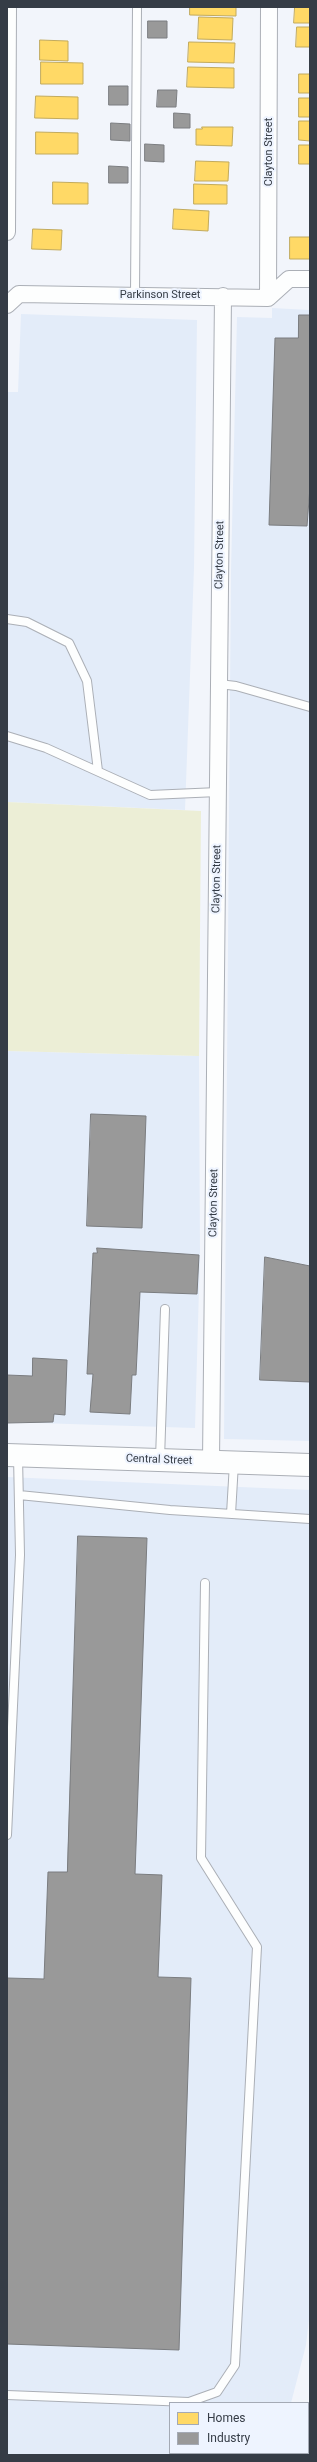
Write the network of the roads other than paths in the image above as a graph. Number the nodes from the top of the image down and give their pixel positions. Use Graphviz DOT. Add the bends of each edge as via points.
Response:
graph roads {
  1 [pos="8,7"];
  2 [pos="137,7"];
  3 [pos="269,7"];
  4 [pos="7,232"];
  5 [pos="310,279"];
  6 [pos="135,295"];
  7 [pos="223,296"];
  8 [pos="268,298"];
  9 [pos="7,305"];
  10 [pos="7,619"];
  11 [pos="219,684"];
  12 [pos="310,707"];
  13 [pos="7,736"];
  14 [pos="98,772"];
  15 [pos="218,792"];
  16 [pos="165,1309"];
  17 [pos="13,1455"];
  18 [pos="160,1460"];
  19 [pos="211,1462"];
  20 [pos="234,1462"];
  21 [pos="310,1465"];
  22 [pos="19,1495"];
  23 [pos="231,1514"];
  24 [pos="310,1519"];
  25 [pos="205,1583"];
  26 [pos="7,1835"];
  27 [pos="7,2395"];
  1 -- 4 [label="street"];
  2 -- 6 [label="lane"];
  3 -- 8 [label="street, Clayton Street"];
  5 -- 8 [label="street" via="289,279"];
  6 -- 7 [label="street, Parkinson Street"];
  6 -- 9 [label="street, Parkinson Street" via="19,294"];
  7 -- 8 [label="street, Parkinson Street"];
  7 -- 11 [label="street, Clayton Street"];
  10 -- 14 [label="lane" via="27,622 69,643 87,681"];
  11 -- 12 [label="lane" via="236,686"];
  11 -- 15 [label="street, Clayton Street"];
  13 -- 14 [label="lane" via="46,748"];
  14 -- 15 [label="lane" via="150,795"];
  15 -- 19 [label="street, Clayton Street"];
  16 -- 18 [label="lane"];
  17 -- 18 [label="street, Central Street"];
  17 -- 22 [label="lane"];
  18 -- 19 [label="street, Central Street"];
  19 -- 20 [label="street, Central Street"];
  20 -- 21 [label="street, Central Street"];
  20 -- 23 [label="lane"];
  22 -- 23 [label="lane"];
  22 -- 26 [label="lane" via="20,1556"];
  23 -- 24 [label="lane"];
  25 -- 27 [label="lane" via="202,1858 257,1947 235,2365 216,2392 189,2402"];
}
